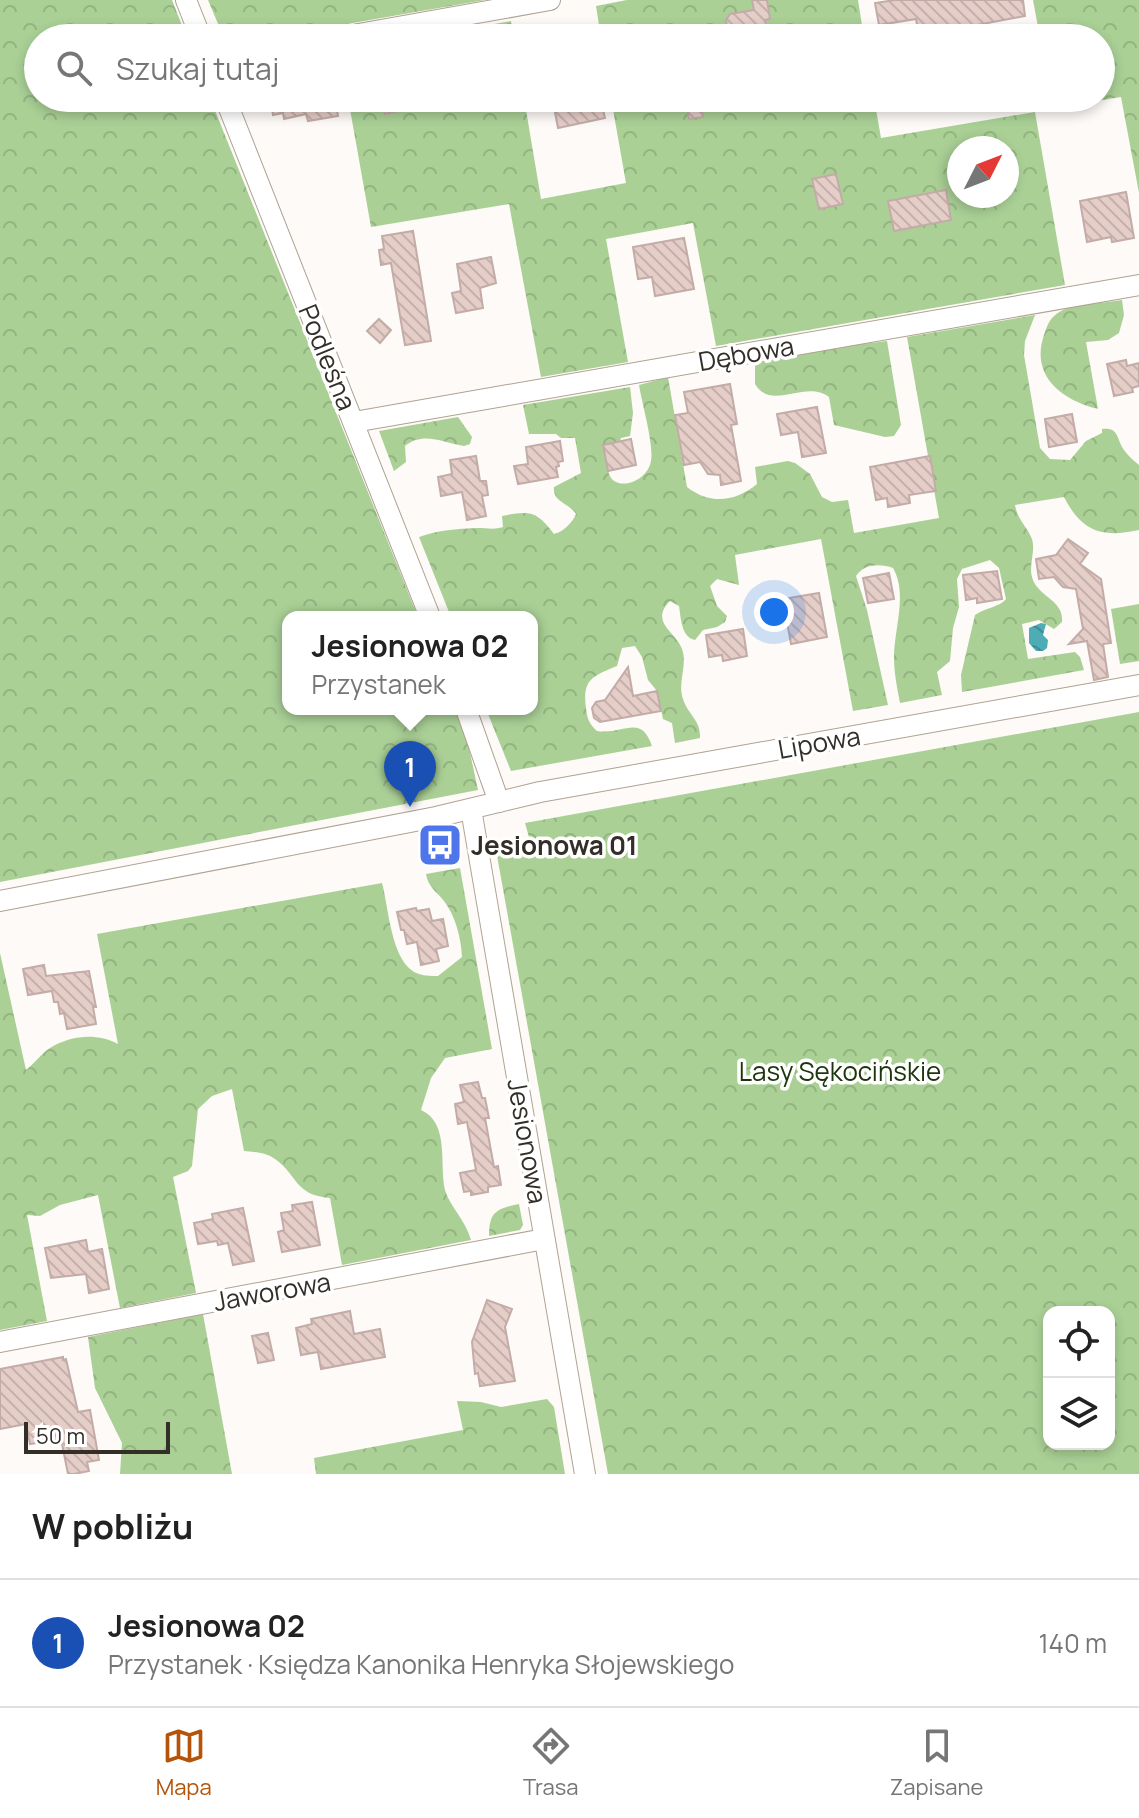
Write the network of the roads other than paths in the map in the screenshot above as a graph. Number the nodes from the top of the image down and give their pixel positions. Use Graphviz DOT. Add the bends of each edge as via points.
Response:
graph roads {
  1 [pos="186,0"];
  2 [pos="550,0"];
  3 [pos="195,24"];
  4 [pos="415,24"];
  5 [pos="231,112"];
  6 [pos="1139,285"];
  7 [pos="354,422"];
  8 [pos="428,611"];
  9 [pos="1139,685"];
  10 [pos="468,715"];
  11 [pos="499,802"];
  12 [pos="471,809"];
  13 [pos="0,901"];
  14 [pos="544,1239"];
  15 [pos="0,1342"];
  16 [pos="585,1474"];
  1 -- 3 [label="street"];
  2 -- 4 [label="street"];
  5 -- 7 [label="street, Podleśna"];
  6 -- 7 [label="street, Dębowa"];
  7 -- 8 [label="street, Podleśna"];
  9 -- 11 [label="street, Lipowa"];
  10 -- 11 [label="street"];
  11 -- 12 [label="street, Lipowa"];
  12 -- 13 [label="street, Lipowa"];
  12 -- 14 [label="street, Jesionowa"];
  14 -- 15 [label="street, Jaworowa"];
  14 -- 16 [label="street, Jesionowa"];
}
